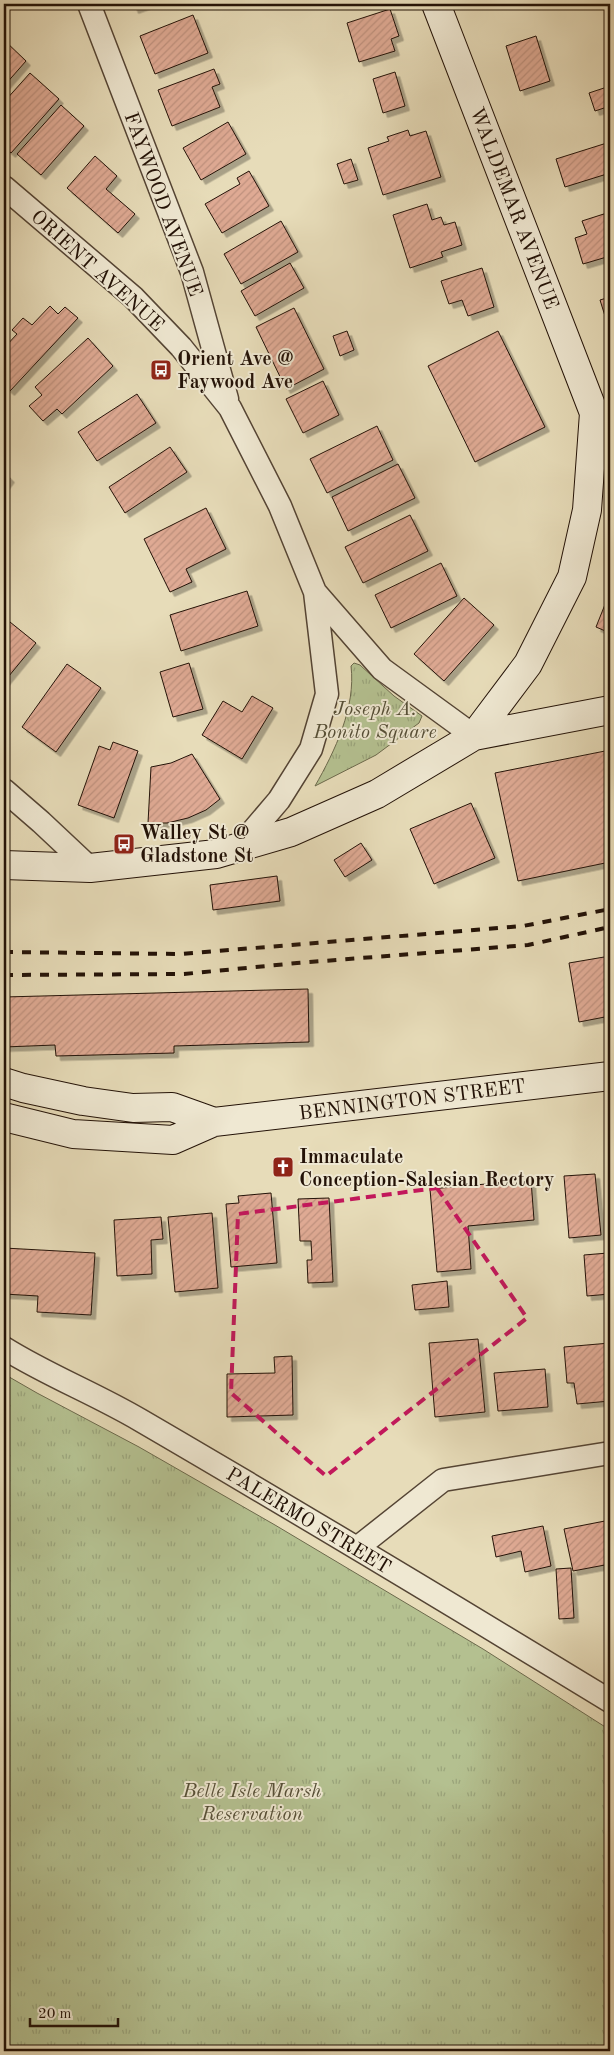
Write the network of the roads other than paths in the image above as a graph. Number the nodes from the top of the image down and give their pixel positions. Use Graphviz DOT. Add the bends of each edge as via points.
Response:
graph roads {
  1 [pos="89,4"];
  2 [pos="436,4"];
  3 [pos="4,187"];
  4 [pos="230,408"];
  5 [pos="602,420"];
  6 [pos="316,592"];
  7 [pos="610,710"];
  8 [pos="474,736"];
  9 [pos="4,790"];
  10 [pos="239,847"];
  11 [pos="4,865"];
  12 [pos="90,868"];
  13 [pos="610,1076"];
  14 [pos="4,1082"];
  15 [pos="65,1098"];
  16 [pos="4,1117"];
  17 [pos="214,1122"];
  18 [pos="59,1131"];
  19 [pos="4,1348"];
  20 [pos="610,1453"];
  21 [pos="357,1548"];
  22 [pos="610,1701"];
  1 -- 4 [label="street, FAYWOOD AVENUE" via="192,272"];
  2 -- 5 [label="street, WALDEMAR AVENUE"];
  3 -- 4 [label="street, ORIENT AVENUE" via="133,297 181,347"];
  4 -- 6 [label="street, ORIENT AVENUE" via="280,506"];
  5 -- 8 [label="street, WALDEMAR AVENUE" via="572,577 528,664"];
  6 -- 8 [label="street, ORIENT AVENUE" via="382,668"];
  6 -- 10 [label="street, ORIENT AVENUE" via="327,694 311,748 279,800"];
  7 -- 8 [label="street"];
  8 -- 10 [label="street" via="377,794 291,832"];
  9 -- 12 [label="street"];
  10 -- 12 [label="street" via="216,854"];
  11 -- 12 [label="street"];
  13 -- 17 [label="street, BENNINGTON STREET"];
  14 -- 15 [label="street, BENNINGTON STREET"];
  15 -- 17 [label="street, BENNINGTON STREET" via="133,1108 172,1107"];
  15 -- 18 [label="street"];
  16 -- 18 [label="street, BENNINGTON STREET"];
  17 -- 18 [label="street, BENNINGTON STREET" via="172,1140"];
  19 -- 21 [label="street, PALERMO STREET" via="138,1419"];
  20 -- 21 [label="street" via="443,1480"];
  21 -- 22 [label="street, PALERMO STREET"];
}
